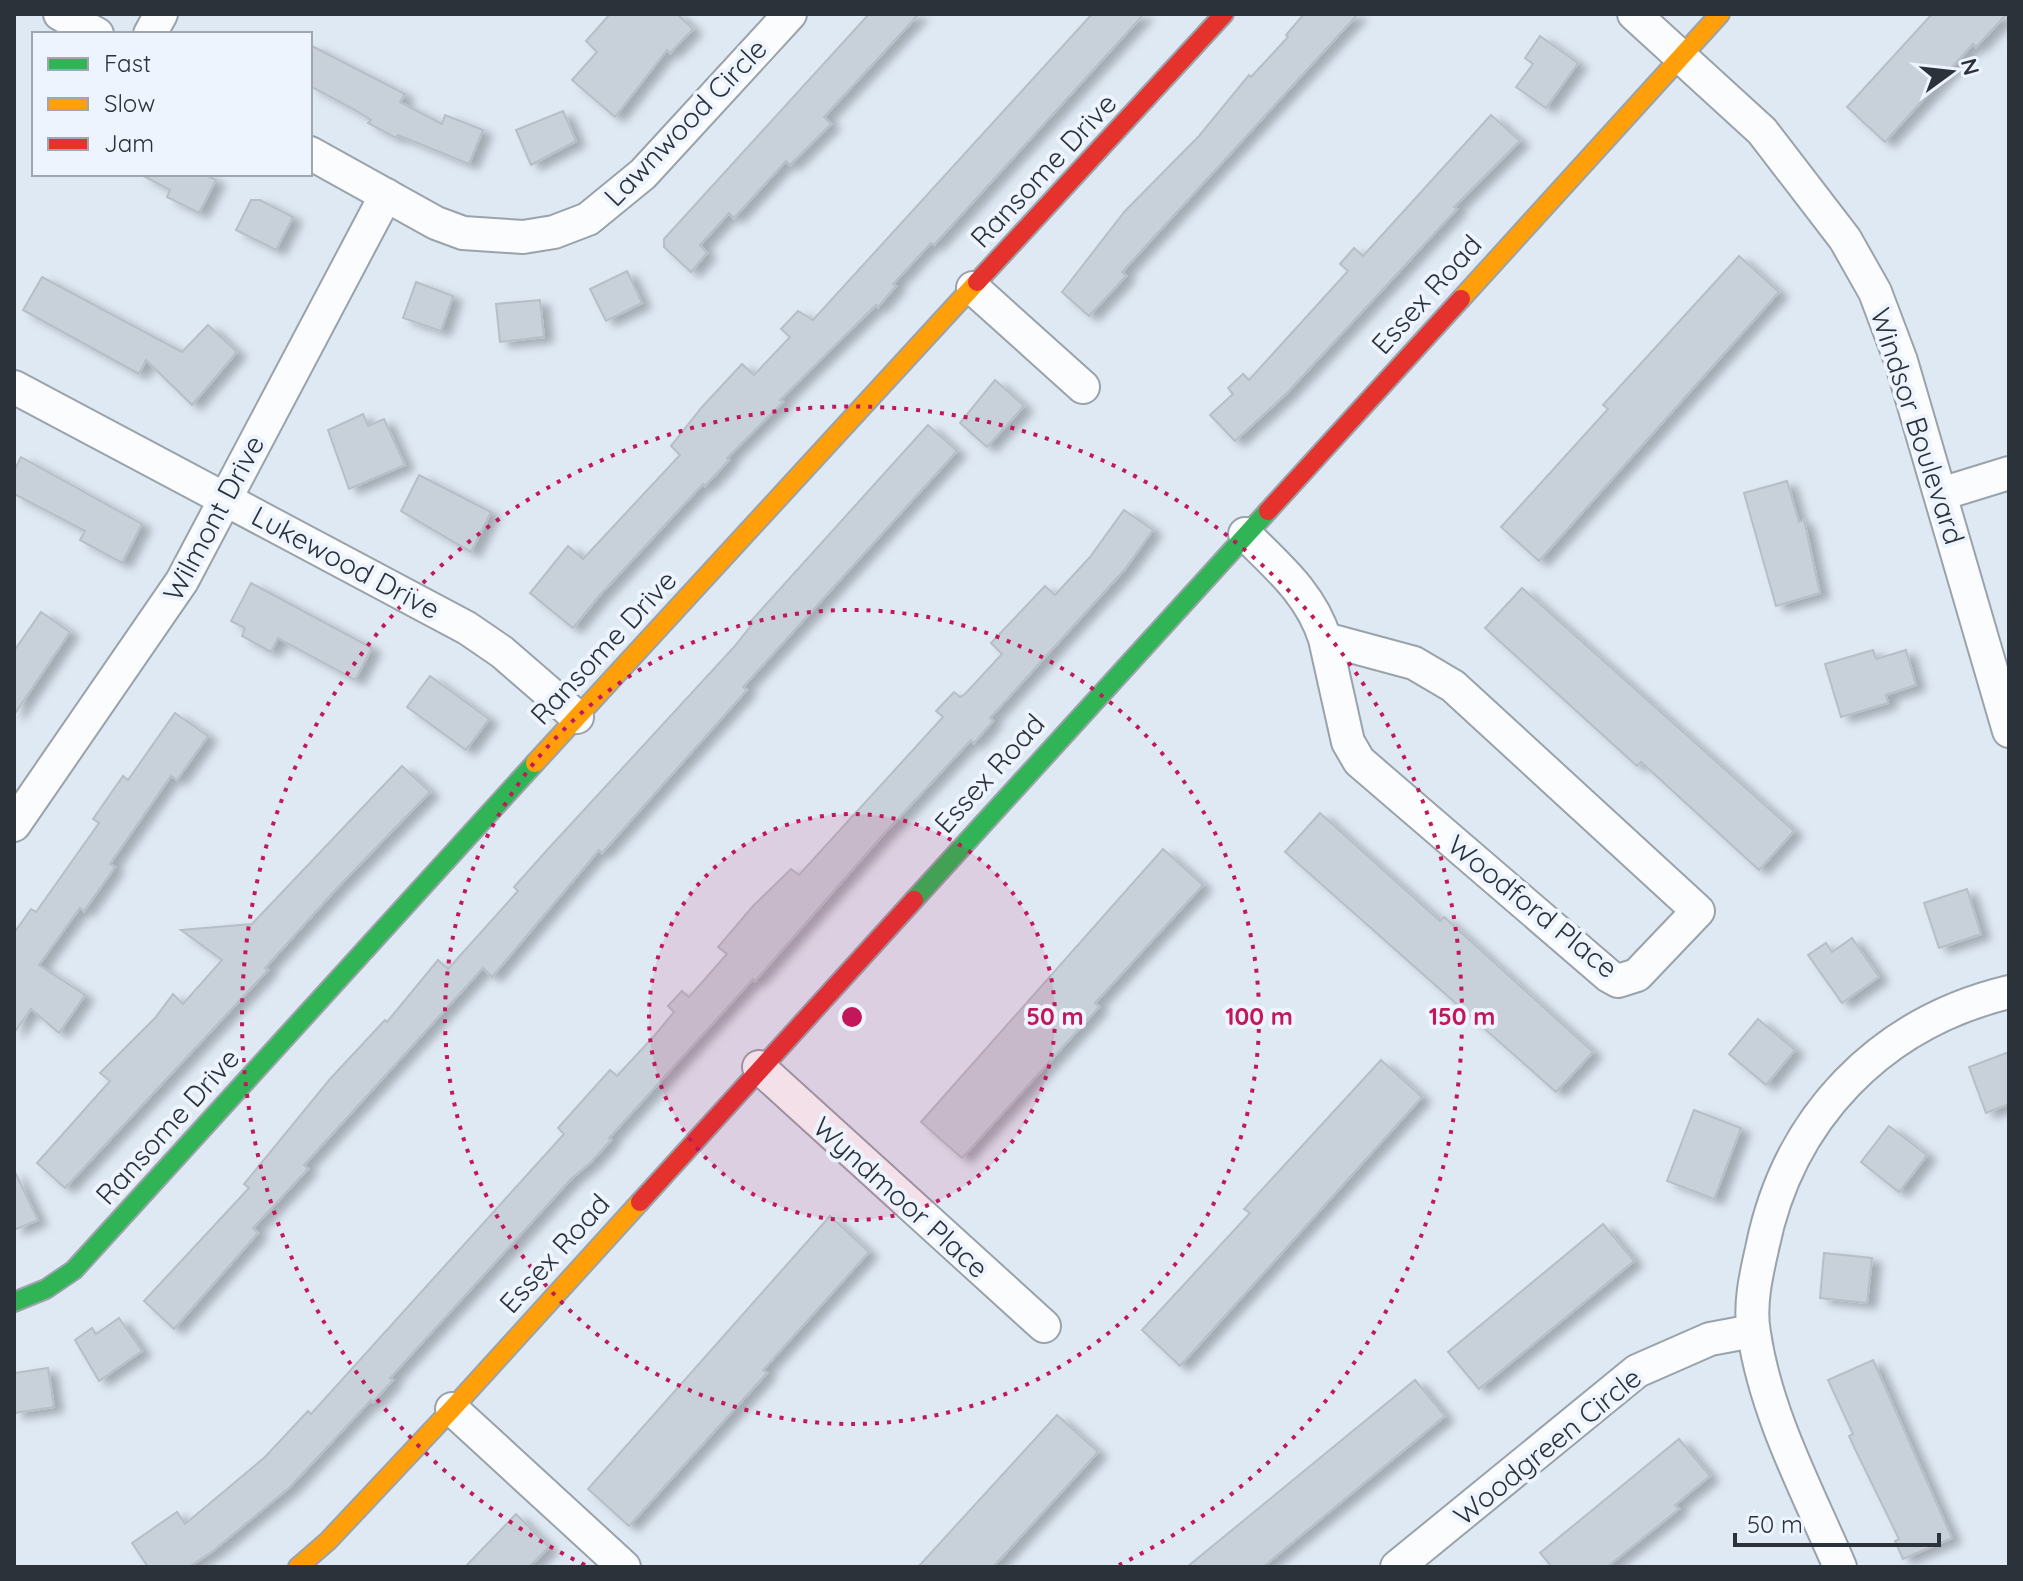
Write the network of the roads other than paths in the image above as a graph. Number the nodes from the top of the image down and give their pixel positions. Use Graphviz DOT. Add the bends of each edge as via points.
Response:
graph roads {
  1 [pos="60,14"];
  2 [pos="161,14"];
  3 [pos="790,14"];
  4 [pos="1224,14"];
  5 [pos="1634,14"];
  6 [pos="1720,14"];
  7 [pos="93,32"];
  8 [pos="151,32"];
  9 [pos="1681,57"];
  10 [pos="312,154"];
  11 [pos="386,195"];
  12 [pos="973,288"];
  13 [pos="14,387"];
  14 [pos="1083,387"];
  15 [pos="2009,473"];
  16 [pos="1941,494"];
  17 [pos="225,497"];
  18 [pos="1245,534"];
  19 [pos="1325,639"];
  20 [pos="577,717"];
  21 [pos="2009,731"];
  22 [pos="14,825"];
  23 [pos="2009,992"];
  24 [pos="759,1067"];
  25 [pos="14,1302"];
  26 [pos="1044,1326"];
  27 [pos="1753,1331"];
  28 [pos="452,1409"];
  29 [pos="1430,1556"];
  30 [pos="298,1567"];
  31 [pos="624,1567"];
  32 [pos="1397,1567"];
  33 [pos="1840,1567"];
  1 -- 7 [label="street"];
  2 -- 8 [label="street"];
  3 -- 11 [label="street, Lawnwood Circle" via="643,174 588,219 554,232 463,233"];
  4 -- 12 [label="street, Ransome Drive"];
  5 -- 9 [label="street, Windsor Boulevard"];
  6 -- 9 [label="street, Essex Road"];
  9 -- 16 [label="street, Windsor Boulevard" via="1762,131 1845,239 1875,292 1901,361"];
  9 -- 18 [label="street, Essex Road"];
  10 -- 11 [label="street, Lawnwood Circle"];
  11 -- 17 [label="street, Wilmont Drive"];
  12 -- 14 [label="street"];
  12 -- 20 [label="street, Ransome Drive"];
  13 -- 17 [label="street, Lukewood Drive"];
  15 -- 16 [label="street"];
  16 -- 21 [label="street, Windsor Boulevard"];
  17 -- 20 [label="street, Lukewood Drive" via="467,628"];
  17 -- 22 [label="street, Wilmont Drive" via="145,640"];
  18 -- 19 [label="street, Woodford Place" via="1300,589 1317,612"];
  18 -- 24 [label="street, Essex Road"];
  19 -- 19 [label="street, Woodford Place" via="1414,663 1445,680 1698,911 1637,975 1618,981 1609,976 1359,761 1348,742"];
  20 -- 25 [label="street, Ransome Drive" via="74,1270"];
  23 -- 27 [label="street" via="1936,1016 1893,1041 1849,1079 1814,1124 1785,1174 1767,1224"];
  24 -- 26 [label="street, Wyndmoor Place"];
  24 -- 28 [label="street, Essex Road"];
  27 -- 29 [label="street, Woodgreen Circle" via="1710,1339 1637,1371"];
  27 -- 33 [label="street" via="1784,1437"];
  28 -- 30 [label="street, Essex Road"];
  28 -- 31 [label="street"];
  29 -- 32 [label="street, Woodgreen Circle"];
}
